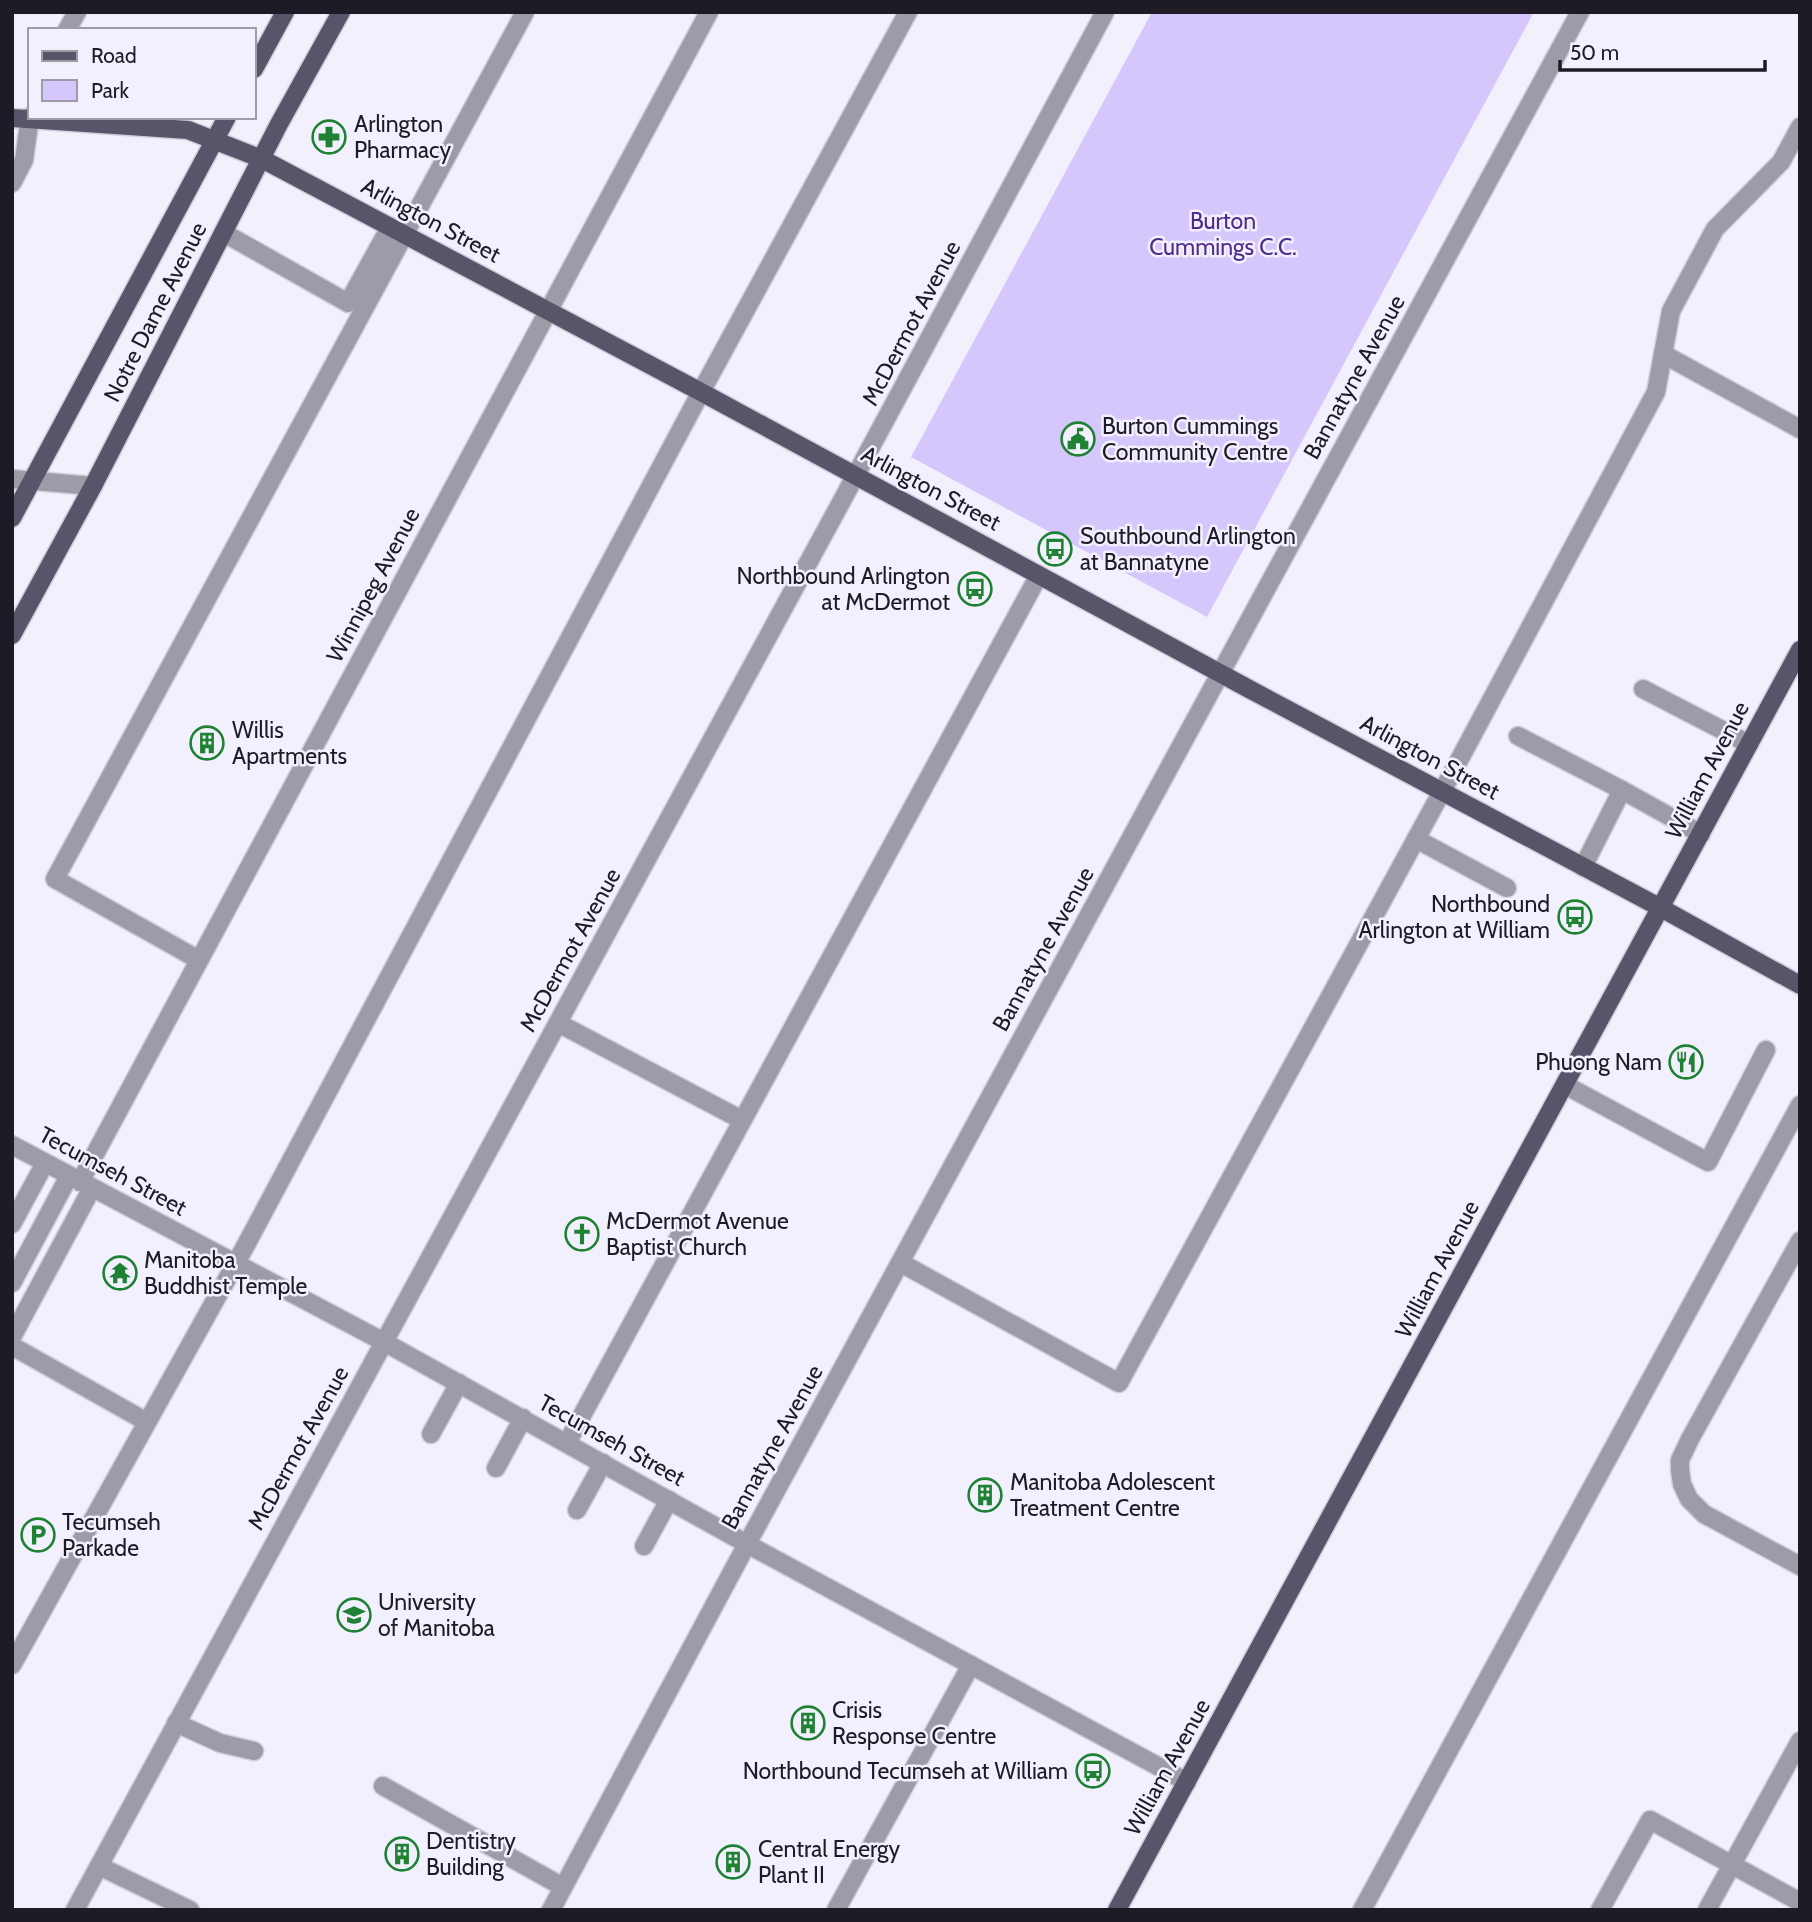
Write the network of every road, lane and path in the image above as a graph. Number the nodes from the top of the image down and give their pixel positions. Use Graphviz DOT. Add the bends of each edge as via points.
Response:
graph roads {
  1 [pos="77,12"];
  2 [pos="285,12"];
  3 [pos="341,12"];
  4 [pos="525,12"];
  5 [pos="709,12"];
  6 [pos="908,12"];
  7 [pos="1105,12"];
  8 [pos="1580,12"];
  9 [pos="68,28"];
  10 [pos="256,65"];
  11 [pos="24,118"];
  12 [pos="38,119"];
  13 [pos="227,119"];
  14 [pos="1800,127"];
  15 [pos="215,140"];
  16 [pos="262,159"];
  17 [pos="12,183"];
  18 [pos="397,230"];
  19 [pos="224,233"];
  20 [pos="548,310"];
  21 [pos="1663,354"];
  22 [pos="701,392"];
  23 [pos="1800,429"];
  24 [pos="856,476"];
  25 [pos="12,479"];
  26 [pos="32,481"];
  27 [pos="93,486"];
  28 [pos="12,518"];
  29 [pos="1039,575"];
  30 [pos="12,635"];
  31 [pos="1800,650"];
  32 [pos="1220,673"];
  33 [pos="1643,689"];
  34 [pos="1518,736"];
  35 [pos="1749,744"];
  36 [pos="1622,790"];
  37 [pos="1442,792"];
  38 [pos="1701,834"];
  39 [pos="1416,839"];
  40 [pos="1583,867"];
  41 [pos="1507,888"];
  42 [pos="1661,908"];
  43 [pos="199,960"];
  44 [pos="1800,985"];
  45 [pos="558,1023"];
  46 [pos="1766,1050"];
  47 [pos="1565,1085"];
  48 [pos="1800,1105"];
  49 [pos="742,1120"];
  50 [pos="12,1145"];
  51 [pos="45,1163"];
  52 [pos="80,1182"];
  53 [pos="12,1224"];
  54 [pos="1800,1241"];
  55 [pos="901,1262"];
  56 [pos="235,1264"];
  57 [pos="12,1283"];
  58 [pos="12,1337"];
  59 [pos="384,1342"];
  60 [pos="12,1346"];
  61 [pos="459,1383"];
  62 [pos="523,1418"];
  63 [pos="147,1422"];
  64 [pos="431,1434"];
  65 [pos="567,1443"];
  66 [pos="603,1463"];
  67 [pos="496,1468"];
  68 [pos="669,1500"];
  69 [pos="577,1510"];
  70 [pos="747,1544"];
  71 [pos="644,1546"];
  72 [pos="1800,1566"];
  73 [pos="12,1665"];
  74 [pos="971,1665"];
  75 [pos="176,1723"];
  76 [pos="1800,1741"];
  77 [pos="254,1751"];
  78 [pos="1187,1782"];
  79 [pos="383,1786"];
  80 [pos="1732,1865"];
  81 [pos="99,1866"];
  82 [pos="563,1887"];
  83 [pos="1800,1902"];
  84 [pos="75,1910"];
  85 [pos="190,1910"];
  86 [pos="551,1910"];
  87 [pos="836,1910"];
  88 [pos="1117,1910"];
  89 [pos="1362,1910"];
  90 [pos="1600,1910"];
  91 [pos="1707,1910"];
  1 -- 9 [label="street"];
  2 -- 10 [label="main road"];
  3 -- 16 [label="main road, Notre Dame Avenue"];
  4 -- 18 [label="street"];
  5 -- 20 [label="street, Winnipeg Avenue"];
  6 -- 22 [label="street"];
  7 -- 24 [label="street, McDermot Avenue"];
  8 -- 32 [label="street, Bannatyne Avenue"];
  11 -- 17 [label="street" via="24,160"];
  12 -- 15 [label="main road, Arlington Street" via="188,130"];
  13 -- 15 [label="main road, Notre Dame Avenue"];
  14 -- 21 [label="street" via="1781,162 1715,229 1671,311"];
  15 -- 16 [label="main road, Arlington Street"];
  15 -- 26 [label="main road, Notre Dame Avenue"];
  16 -- 18 [label="main road, Arlington Street"];
  16 -- 19 [label="main road, Notre Dame Avenue"];
  18 -- 19 [label="street" via="348,303"];
  18 -- 20 [label="main road, Arlington Street"];
  18 -- 43 [label="street" via="55,879"];
  19 -- 27 [label="main road, Notre Dame Avenue"];
  20 -- 22 [label="main road, Arlington Street"];
  20 -- 43 [label="street, Winnipeg Avenue"];
  21 -- 23 [label="street"];
  21 -- 37 [label="street" via="1656,392"];
  22 -- 24 [label="main road, Arlington Street"];
  22 -- 56 [label="street"];
  24 -- 29 [label="main road, Arlington Street"];
  24 -- 45 [label="street, McDermot Avenue"];
  25 -- 26 [label="street"];
  26 -- 27 [label="street"];
  26 -- 28 [label="main road, Notre Dame Avenue"];
  27 -- 30 [label="main road, Notre Dame Avenue"];
  29 -- 32 [label="main road, Arlington Street"];
  29 -- 49 [label="street"];
  31 -- 35 [label="main road, William Avenue"];
  32 -- 37 [label="main road, Arlington Street"];
  32 -- 55 [label="street, Bannatyne Avenue"];
  33 -- 35 [label="street"];
  34 -- 36 [label="street"];
  35 -- 38 [label="main road, William Avenue"];
  36 -- 38 [label="street"];
  36 -- 40 [label="street"];
  37 -- 39 [label="street"];
  37 -- 40 [label="main road, Arlington Street"];
  38 -- 42 [label="main road, William Avenue"];
  39 -- 41 [label="street"];
  39 -- 55 [label="street" via="1119,1383"];
  40 -- 42 [label="main road, Arlington Street"];
  42 -- 44 [label="main road, Arlington Street"];
  42 -- 47 [label="main road, William Avenue"];
  43 -- 52 [label="street, Winnipeg Avenue"];
  45 -- 49 [label="street"];
  45 -- 59 [label="street, McDermot Avenue"];
  46 -- 47 [label="street" via="1708,1162"];
  47 -- 78 [label="main road, William Avenue"];
  48 -- 89 [label="street"];
  49 -- 65 [label="street"];
  50 -- 51 [label="street, Tecumseh Street"];
  51 -- 52 [label="street, Tecumseh Street"];
  51 -- 53 [label="street"];
  52 -- 56 [label="street, Tecumseh Street"];
  52 -- 57 [label="street"];
  52 -- 58 [label="street"];
  54 -- 72 [label="street" via="1680,1460 1682,1484 1704,1514"];
  55 -- 70 [label="street, Bannatyne Avenue"];
  56 -- 59 [label="street, Tecumseh Street"];
  56 -- 63 [label="street"];
  59 -- 61 [label="street, Tecumseh Street"];
  59 -- 75 [label="street, McDermot Avenue"];
  60 -- 63 [label="street"];
  61 -- 62 [label="street, Tecumseh Street"];
  61 -- 64 [label="street"];
  62 -- 65 [label="street, Tecumseh Street"];
  62 -- 67 [label="street"];
  63 -- 73 [label="street"];
  65 -- 66 [label="street, Tecumseh Street"];
  66 -- 68 [label="street, Tecumseh Street"];
  66 -- 69 [label="street"];
  68 -- 70 [label="street, Tecumseh Street"];
  68 -- 71 [label="street"];
  70 -- 74 [label="street, Tecumseh Street"];
  70 -- 82 [label="street, Bannatyne Avenue"];
  74 -- 78 [label="street, Tecumseh Street"];
  74 -- 87 [label="street"];
  75 -- 77 [label="street"];
  75 -- 81 [label="street, McDermot Avenue"];
  76 -- 80 [label="street"];
  78 -- 88 [label="main road, William Avenue"];
  79 -- 82 [label="street"];
  80 -- 83 [label="street"];
  80 -- 90 [label="street" via="1650,1820"];
  80 -- 91 [label="street"];
  81 -- 84 [label="street, McDermot Avenue"];
  81 -- 85 [label="street"];
  82 -- 86 [label="street, Bannatyne Avenue"];
}
